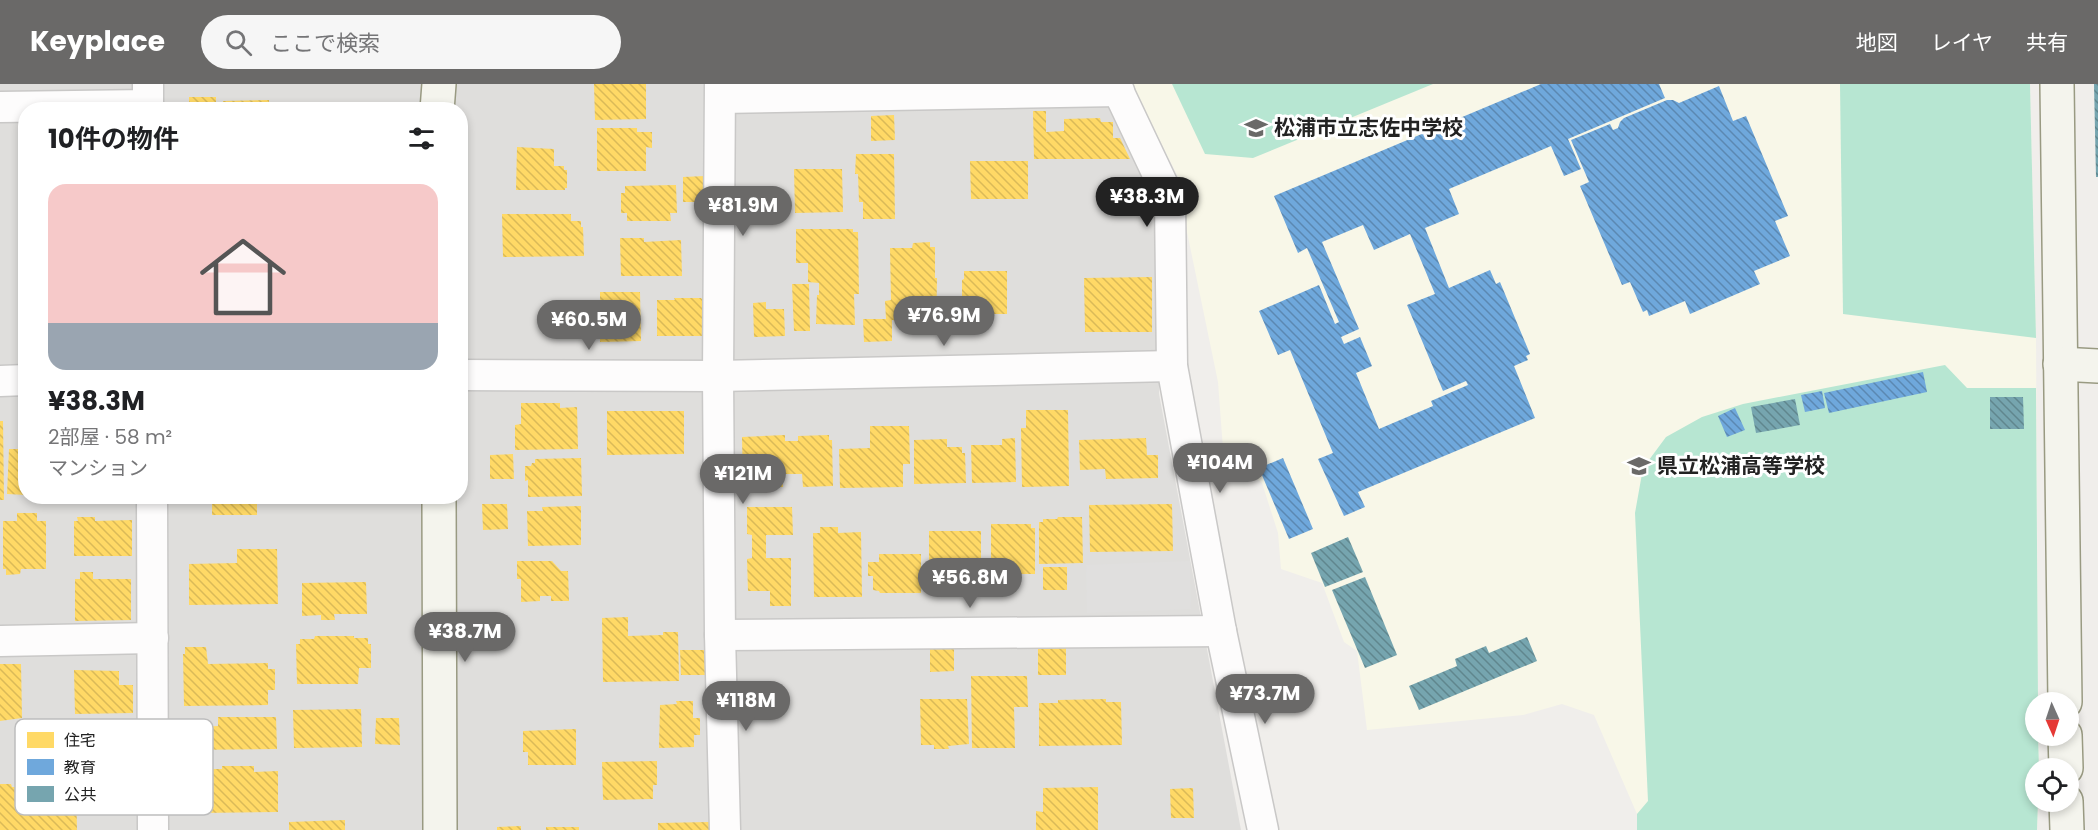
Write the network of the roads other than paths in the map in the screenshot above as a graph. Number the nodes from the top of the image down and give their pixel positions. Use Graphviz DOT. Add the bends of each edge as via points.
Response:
graph roads {
  1 [pos="148,84"];
  2 [pos="439,84"];
  3 [pos="2057,84"];
  4 [pos="1117,88"];
  5 [pos="720,91"];
  6 [pos="148,102"];
  7 [pos="438,102"];
  8 [pos="0,107"];
  9 [pos="18,107"];
  10 [pos="2060,364"];
  11 [pos="1172,366"];
  12 [pos="2098,366"];
  13 [pos="468,375"];
  14 [pos="718,376"];
  15 [pos="0,381"];
  16 [pos="18,381"];
  17 [pos="152,504"];
  18 [pos="439,504"];
  19 [pos="1221,631"];
  20 [pos="720,635"];
  21 [pos="153,638"];
  22 [pos="0,640"];
  23 [pos="2065,692"];
  24 [pos="153,719"];
  25 [pos="2066,812"];
  26 [pos="440,830"];
  27 [pos="725,830"];
  28 [pos="1263,830"];
  29 [pos="2067,830"];
  1 -- 6 [label="street"];
  2 -- 7 [label="street"];
  3 -- 10 [label="street"];
  4 -- 5 [label="street"];
  4 -- 11 [label="street" via="1170,200"];
  5 -- 14 [label="street"];
  8 -- 9 [label="street"];
  10 -- 12 [label="street"];
  10 -- 23 [label="street"];
  11 -- 14 [label="street"];
  11 -- 19 [label="street"];
  13 -- 14 [label="street"];
  14 -- 20 [label="street"];
  15 -- 16 [label="street"];
  17 -- 21 [label="street"];
  18 -- 26 [label="street"];
  19 -- 20 [label="street"];
  19 -- 28 [label="street"];
  20 -- 27 [label="street"];
  21 -- 22 [label="street"];
  21 -- 24 [label="street"];
  25 -- 29 [label="street"];
}
